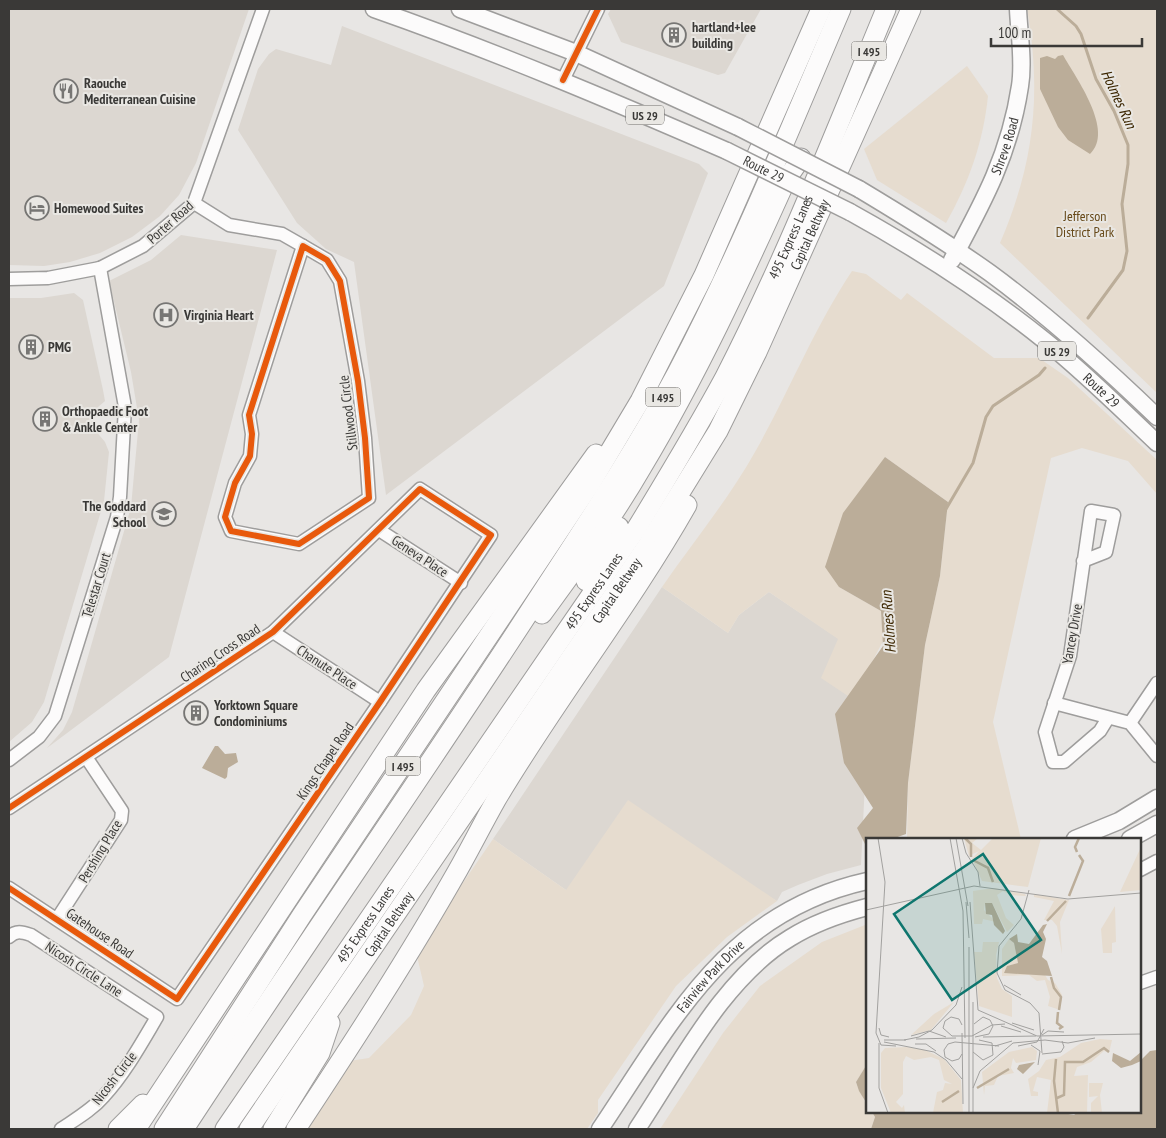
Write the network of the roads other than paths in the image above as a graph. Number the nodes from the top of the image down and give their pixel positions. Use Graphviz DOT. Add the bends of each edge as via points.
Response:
graph roads {
  1 [pos="263,9"];
  2 [pos="374,9"];
  3 [pos="460,9"];
  4 [pos="598,9"];
  5 [pos="821,9"];
  6 [pos="841,9"];
  7 [pos="886,9"];
  8 [pos="911,9"];
  9 [pos="1018,9"];
  10 [pos="576,53"];
  11 [pos="563,80"];
  12 [pos="801,158"];
  13 [pos="791,182"];
  14 [pos="194,203"];
  15 [pos="775,217"];
  16 [pos="302,246"];
  17 [pos="957,250"];
  18 [pos="100,268"];
  19 [pos="946,271"];
  20 [pos="9,279"];
  21 [pos="757,352"];
  22 [pos="640,401"];
  23 [pos="1157,417"];
  24 [pos="1157,443"];
  25 [pos="379,530"];
  26 [pos="491,535"];
  27 [pos="1084,561"];
  28 [pos="460,583"];
  29 [pos="273,632"];
  30 [pos="1157,683"];
  31 [pos="380,702"];
  32 [pos="1054,703"];
  33 [pos="1108,718"];
  34 [pos="1130,723"];
  35 [pos="489,742"];
  36 [pos="1157,756"];
  37 [pos="86,757"];
  38 [pos="434,758"];
  39 [pos="9,760"];
  40 [pos="1157,798"];
  41 [pos="9,808"];
  42 [pos="1157,824"];
  43 [pos="1077,838"];
  44 [pos="1132,838"];
  45 [pos="1157,861"];
  46 [pos="1141,869"];
  47 [pos="866,882"];
  48 [pos="9,888"];
  49 [pos="866,907"];
  50 [pos="57,919"];
  51 [pos="9,937"];
  52 [pos="1157,977"];
  53 [pos="1141,982"];
  54 [pos="177,1000"];
  55 [pos="337,1003"];
  56 [pos="157,1017"];
  57 [pos="192,1045"];
  58 [pos="61,1129"];
  59 [pos="118,1129"];
  60 [pos="136,1129"];
  61 [pos="164,1129"];
  62 [pos="184,1129"];
  63 [pos="224,1129"];
  64 [pos="249,1129"];
  65 [pos="273,1129"];
  66 [pos="296,1129"];
  67 [pos="600,1129"];
  68 [pos="637,1129"];
  1 -- 14 [label="street, Porter Road"];
  2 -- 11 [label="main road, Route 29 / US 29" via="464,40"];
  3 -- 10 [label="main road, Route 29 / US 29"];
  4 -- 10 [label="street"];
  5 -- 22 [label="highway, I 495" via="704,275"];
  6 -- 38 [label="highway, I 495" via="742,236 677,372 614,481"];
  7 -- 35 [label="highway, 495 Express Lanes / I 495" via="800,212 725,376 635,531"];
  8 -- 21 [label="highway, Capital Beltway / I 495"];
  9 -- 17 [label="main road, Shreve Road" via="1020,84 1010,134 993,184"];
  10 -- 11 [label="street"];
  10 -- 12 [label="main road, Route 29 / US 29, bridge"];
  11 -- 13 [label="main road, Route 29 / US 29, bridge"];
  12 -- 13 [label="highway"];
  12 -- 17 [label="main road, Route 29 / US 29, bridge" via="859,189"];
  13 -- 15 [label="highway"];
  13 -- 19 [label="main road, Route 29 / US 29, bridge" via="890,234"];
  14 -- 16 [label="street, Stillwood Circle" via="229,225 282,234"];
  14 -- 18 [label="street, Porter Road" via="143,246"];
  15 -- 35 [label="highway" via="730,330 674,436"];
  15 -- 38 [label="highway" via="642,469 571,574"];
  16 -- 16 [label="street, Stillwood Circle" via="326,260 340,281 358,381 369,498 299,544 231,531 225,517 235,483 250,456 252,434 249,415"];
  17 -- 19 [label="main road, Shreve Road"];
  17 -- 23 [label="main road, Route 29 / US 29" via="1069,336"];
  18 -- 20 [label="street, Porter Road" via="48,278"];
  18 -- 39 [label="street, Telestar Court" via="125,407 117,517 58,710 49,727"];
  19 -- 24 [label="main road, Route 29 / US 29" via="1043,340"];
  21 -- 55 [label="highway, Capital Beltway / I 495" via="718,431 650,543"];
  21 -- 66 [label="highway" via="733,416 702,480 661,550 506,784 372,1012"];
  22 -- 57 [label="highway" via="595,455 426,690"];
  22 -- 61 [label="highway, I 495" via="591,483 302,915"];
  25 -- 26 [label="street, Charing Cross Road" via="420,488"];
  25 -- 28 [label="street, Geneva Place"];
  25 -- 29 [label="street, Charing Cross Road"];
  26 -- 28 [label="street, Kings Chapel Road"];
  27 -- 32 [label="street, Yancey Drive" via="1070,656"];
  28 -- 31 [label="street, Kings Chapel Road"];
  29 -- 31 [label="street, Chanute Place"];
  29 -- 37 [label="street, Charing Cross Road"];
  30 -- 34 [label="street"];
  31 -- 54 [label="street, Kings Chapel Road"];
  32 -- 33 [label="street"];
  32 -- 33 [label="street, Yancey Drive" via="1045,732 1053,762 1064,762 1100,731"];
  33 -- 34 [label="street"];
  34 -- 36 [label="street"];
  35 -- 63 [label="highway, 495 Express Lanes / I 495"];
  37 -- 41 [label="street, Charing Cross Road"];
  37 -- 50 [label="street, Pershing Place" via="122,811 121,820"];
  38 -- 62 [label="highway, I 495"];
  40 -- 43 [label="main road" via="1119,821"];
  42 -- 44 [label="main road"];
  45 -- 46 [label="street"];
  47 -- 67 [label="main road, Fairview Park Drive" via="814,897 796,906 754,931 730,952 691,996"];
  48 -- 50 [label="street, Gatehouse Road"];
  49 -- 68 [label="main road, Fairview Park Drive" via="811,926 755,964 717,1007"];
  50 -- 54 [label="street, Gatehouse Road"];
  51 -- 56 [label="street, Nicosh Circle Lane" via="21,931 31,935"];
  52 -- 53 [label="street"];
  55 -- 64 [label="highway, Capital Beltway / I 495"];
  55 -- 65 [label="highway" via="320,1053"];
  56 -- 58 [label="street, Nicosh Circle" via="105,1096"];
  57 -- 59 [label="highway"];
  57 -- 60 [label="highway"];
}
